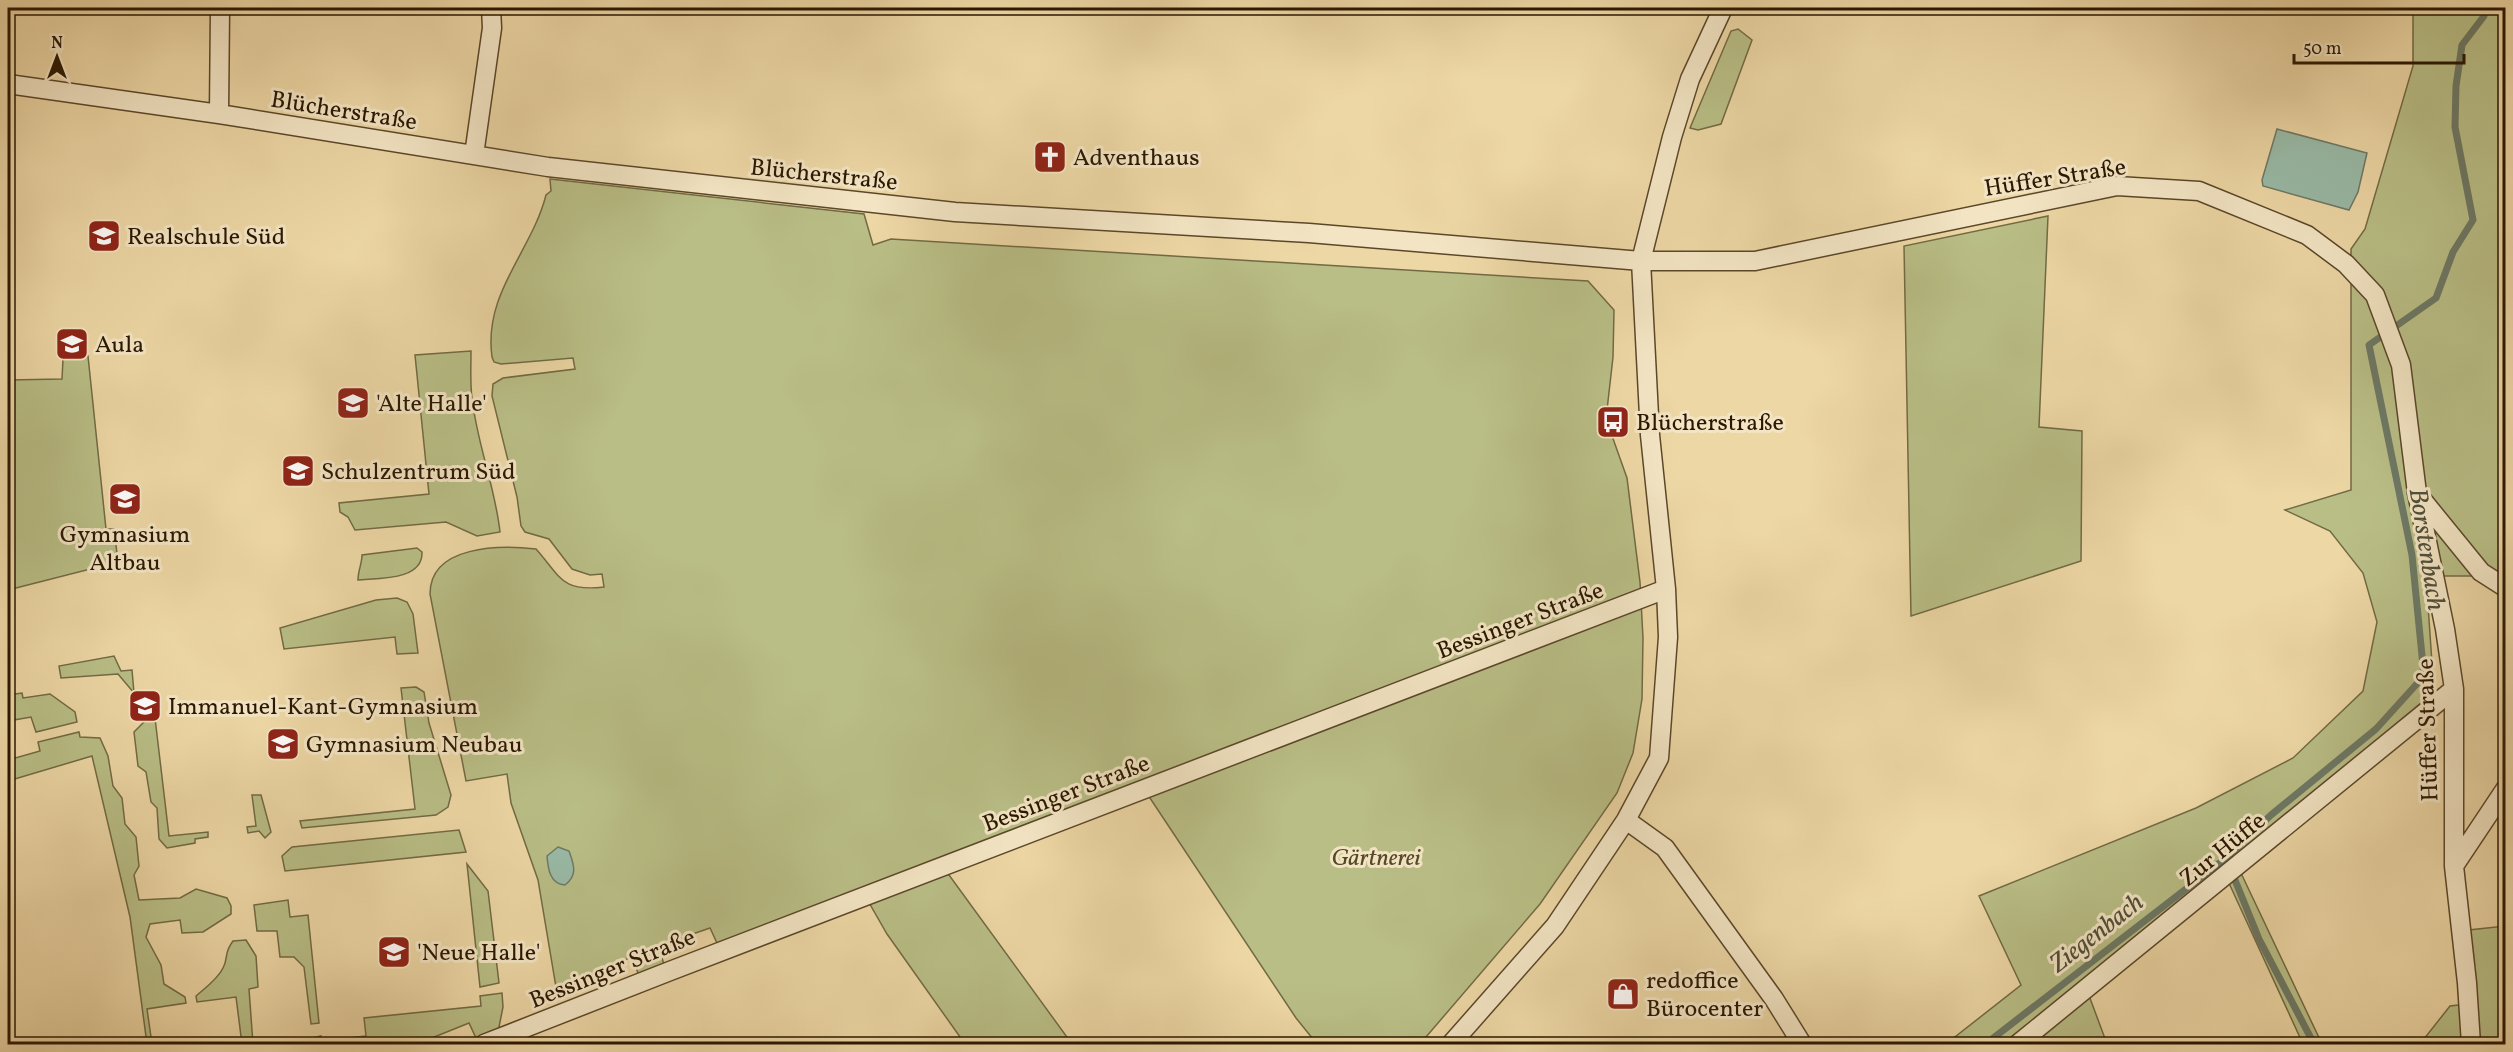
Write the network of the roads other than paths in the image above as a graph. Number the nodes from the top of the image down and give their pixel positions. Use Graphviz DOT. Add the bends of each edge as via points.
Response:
graph roads {
  1 [pos="220,8"];
  2 [pos="491,8"];
  3 [pos="1723,8"];
  4 [pos="8,84"];
  5 [pos="219,114"];
  6 [pos="474,155"];
  7 [pos="1641,261"];
  8 [pos="2417,493"];
  9 [pos="2505,588"];
  10 [pos="1666,589"];
  11 [pos="2454,689"];
  12 [pos="2505,788"];
  13 [pos="1626,820"];
  14 [pos="2454,866"];
  15 [pos="484,1044"];
  16 [pos="1451,1044"];
  17 [pos="1802,1044"];
  18 [pos="2018,1044"];
  19 [pos="2471,1044"];
  1 -- 5 [label="street"];
  2 -- 6 [label="street" via="492,28"];
  3 -- 7 [label="street" via="1687,89"];
  4 -- 5 [label="street, Blücherstraße"];
  5 -- 6 [label="street, Blücherstraße"];
  6 -- 7 [label="street, Blücherstraße" via="548,167 955,212 1309,233"];
  7 -- 8 [label="street, Hüffer Straße" via="1755,261 2117,186 2199,190 2307,235 2346,264 2375,295 2401,365"];
  7 -- 10 [label="street" via="1650,435"];
  8 -- 9 [label="street" via="2481,572"];
  8 -- 11 [label="street, Hüffer Straße"];
  10 -- 13 [label="street" via="1668,637 1659,758"];
  10 -- 15 [label="street, Bessinger Straße"];
  11 -- 14 [label="street, Hüffer Straße"];
  11 -- 18 [label="street, Zur Hüffe"];
  12 -- 14 [label="street"];
  13 -- 16 [label="street" via="1555,926"];
  13 -- 17 [label="street" via="1665,848"];
  14 -- 19 [label="street, Hüffer Straße"];
}
